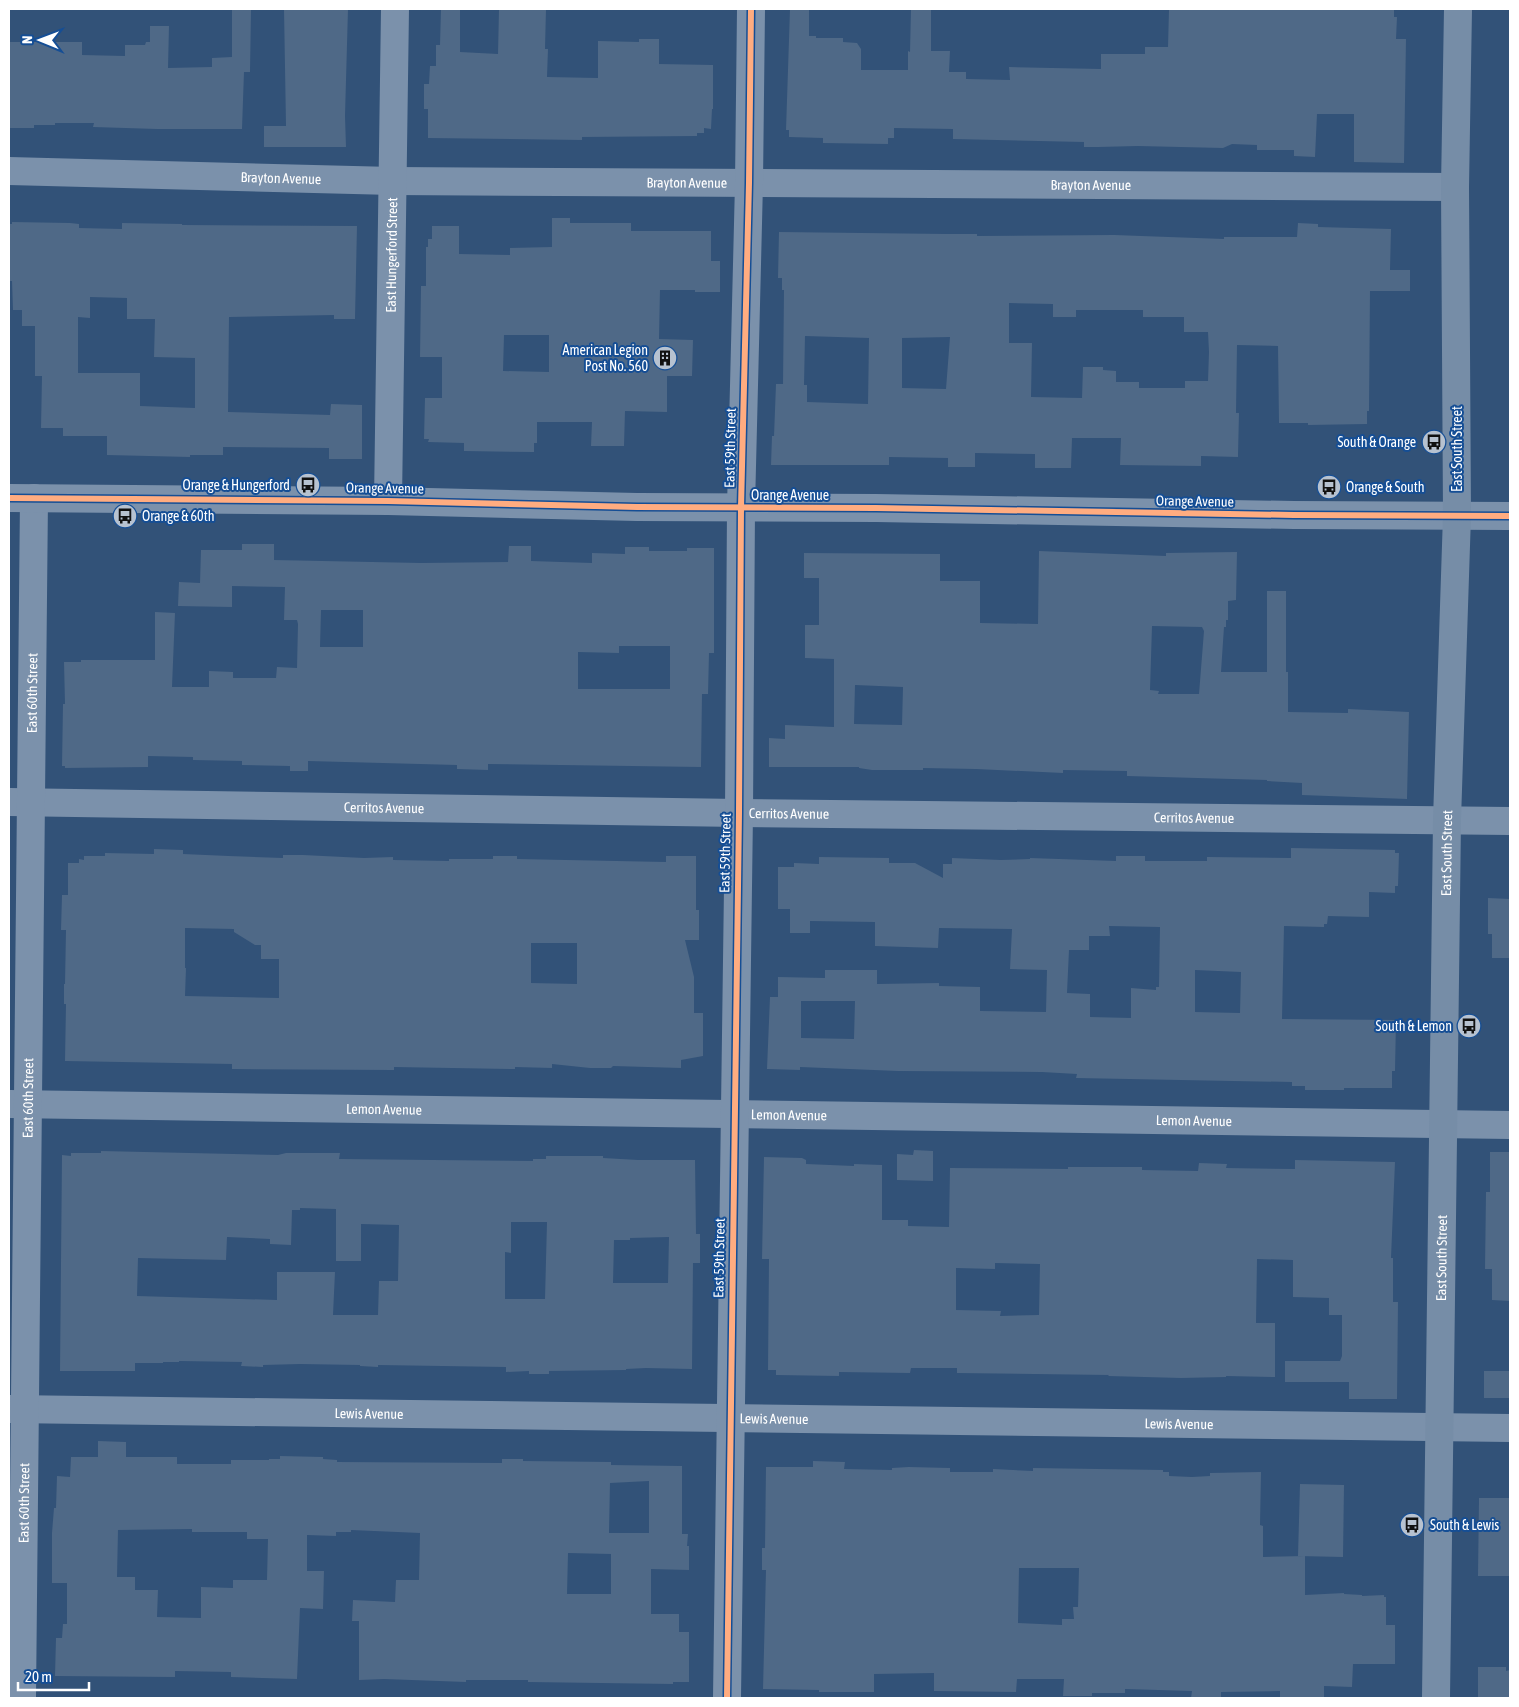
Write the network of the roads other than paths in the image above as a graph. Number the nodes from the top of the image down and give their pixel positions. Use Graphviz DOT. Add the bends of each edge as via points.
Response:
graph roads {
  1 [pos="395,9"];
  2 [pos="751,9"];
  3 [pos="1458,9"];
  4 [pos="9,170"];
  5 [pos="393,181"];
  6 [pos="749,183"];
  7 [pos="1455,187"];
  8 [pos="21,498"];
  9 [pos="388,501"];
  10 [pos="741,507"];
  11 [pos="1457,515"];
  12 [pos="1510,516"];
  13 [pos="20,802"];
  14 [pos="739,813"];
  15 [pos="1447,820"];
  16 [pos="1510,821"];
  17 [pos="19,1105"];
  18 [pos="734,1115"];
  19 [pos="1444,1124"];
  20 [pos="1510,1125"];
  21 [pos="17,1409"];
  22 [pos="730,1418"];
  23 [pos="1440,1427"];
  24 [pos="1510,1428"];
  25 [pos="22,1698"];
  26 [pos="727,1698"];
  27 [pos="1436,1698"];
  1 -- 5 [label="street, East Hungerford Street"];
  2 -- 6 [label="street, East 59th Street"];
  3 -- 7 [label="main road, East South Street"];
  4 -- 5 [label="street, Brayton Avenue"];
  5 -- 6 [label="street, Brayton Avenue"];
  5 -- 9 [label="street, East Hungerford Street"];
  6 -- 7 [label="street, Brayton Avenue"];
  6 -- 10 [label="street, East 59th Street"];
  7 -- 11 [label="main road, East South Street"];
  8 -- 9 [label="street, Orange Avenue"];
  8 -- 13 [label="street, East 60th Street"];
  9 -- 10 [label="street, Orange Avenue"];
  10 -- 11 [label="street, Orange Avenue"];
  10 -- 14 [label="street, East 59th Street"];
  11 -- 12 [label="street, Orange Avenue"];
  11 -- 15 [label="main road, East South Street"];
  13 -- 14 [label="street, Cerritos Avenue"];
  13 -- 17 [label="street, East 60th Street" via="29,955"];
  14 -- 15 [label="street, Cerritos Avenue"];
  14 -- 18 [label="street, East 59th Street"];
  15 -- 16 [label="street, Cerritos Avenue"];
  15 -- 19 [label="main road, East South Street"];
  17 -- 18 [label="street, Lemon Avenue"];
  17 -- 21 [label="street, East 60th Street"];
  18 -- 19 [label="street, Lemon Avenue"];
  18 -- 22 [label="street, East 59th Street"];
  19 -- 20 [label="street, Lemon Avenue"];
  19 -- 23 [label="main road, East South Street"];
  21 -- 22 [label="street, Lewis Avenue"];
  21 -- 25 [label="street, East 60th Street"];
  22 -- 23 [label="street, Lewis Avenue"];
  22 -- 26 [label="street, East 59th Street"];
  23 -- 24 [label="street, Lewis Avenue"];
  23 -- 27 [label="main road, East South Street"];
}
